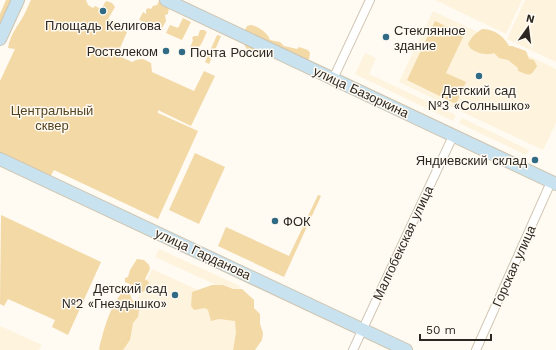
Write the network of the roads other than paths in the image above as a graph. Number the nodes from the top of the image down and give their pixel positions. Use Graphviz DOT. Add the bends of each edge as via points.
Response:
graph roads {
  1 [pos="18,0"];
  2 [pos="166,0"];
  3 [pos="370,0"];
  4 [pos="0,39"];
  5 [pos="333,79"];
  6 [pos="453,136"];
  7 [pos="0,159"];
  8 [pos="554,183"];
  9 [pos="363,330"];
  10 [pos="353,350"];
  11 [pos="406,350"];
  12 [pos="476,350"];
  1 -- 4 [label="street"];
  2 -- 5 [label="street, улица Базоркина"];
  3 -- 5 [label="street"];
  5 -- 6 [label="street, улица Базоркина"];
  6 -- 8 [label="street, улица Базоркина"];
  6 -- 9 [label="street, Малгобекская улица"];
  7 -- 9 [label="street, улица Гарданова"];
  8 -- 12 [label="street, Горская улица"];
  9 -- 10 [label="street, Малгобекская улица"];
  9 -- 11 [label="street, улица Гарданова"];
}
